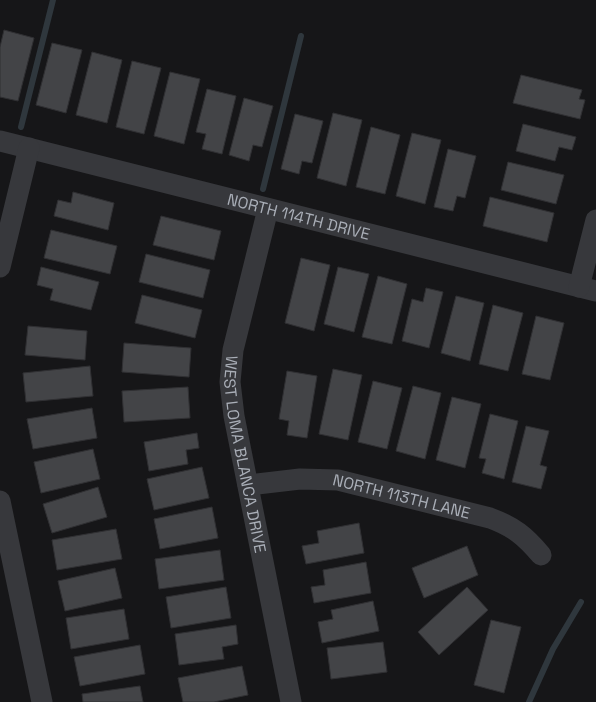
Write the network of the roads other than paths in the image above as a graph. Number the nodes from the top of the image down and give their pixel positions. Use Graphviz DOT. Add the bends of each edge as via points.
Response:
graph roads {
  1 [pos="0,141"];
  2 [pos="29,148"];
  3 [pos="268,209"];
  4 [pos="596,220"];
  5 [pos="0,268"];
  6 [pos="588,289"];
  7 [pos="248,485"];
  8 [pos="0,500"];
  9 [pos="541,555"];
  10 [pos="42,702"];
  11 [pos="291,702"];
  1 -- 2 [label="street, NORTH 114TH DRIVE"];
  2 -- 3 [label="street, NORTH 114TH DRIVE"];
  2 -- 5 [label="street"];
  3 -- 6 [label="street, NORTH 114TH DRIVE"];
  3 -- 7 [label="street, WEST LOMA BLANCA DRIVE" via="230,366 231,399"];
  4 -- 6 [label="street"];
  7 -- 9 [label="street, NORTH 113TH LANE" via="320,478 358,484 506,524 520,533"];
  7 -- 11 [label="street, WEST LOMA BLANCA DRIVE"];
  8 -- 10 [label="street"];
}
